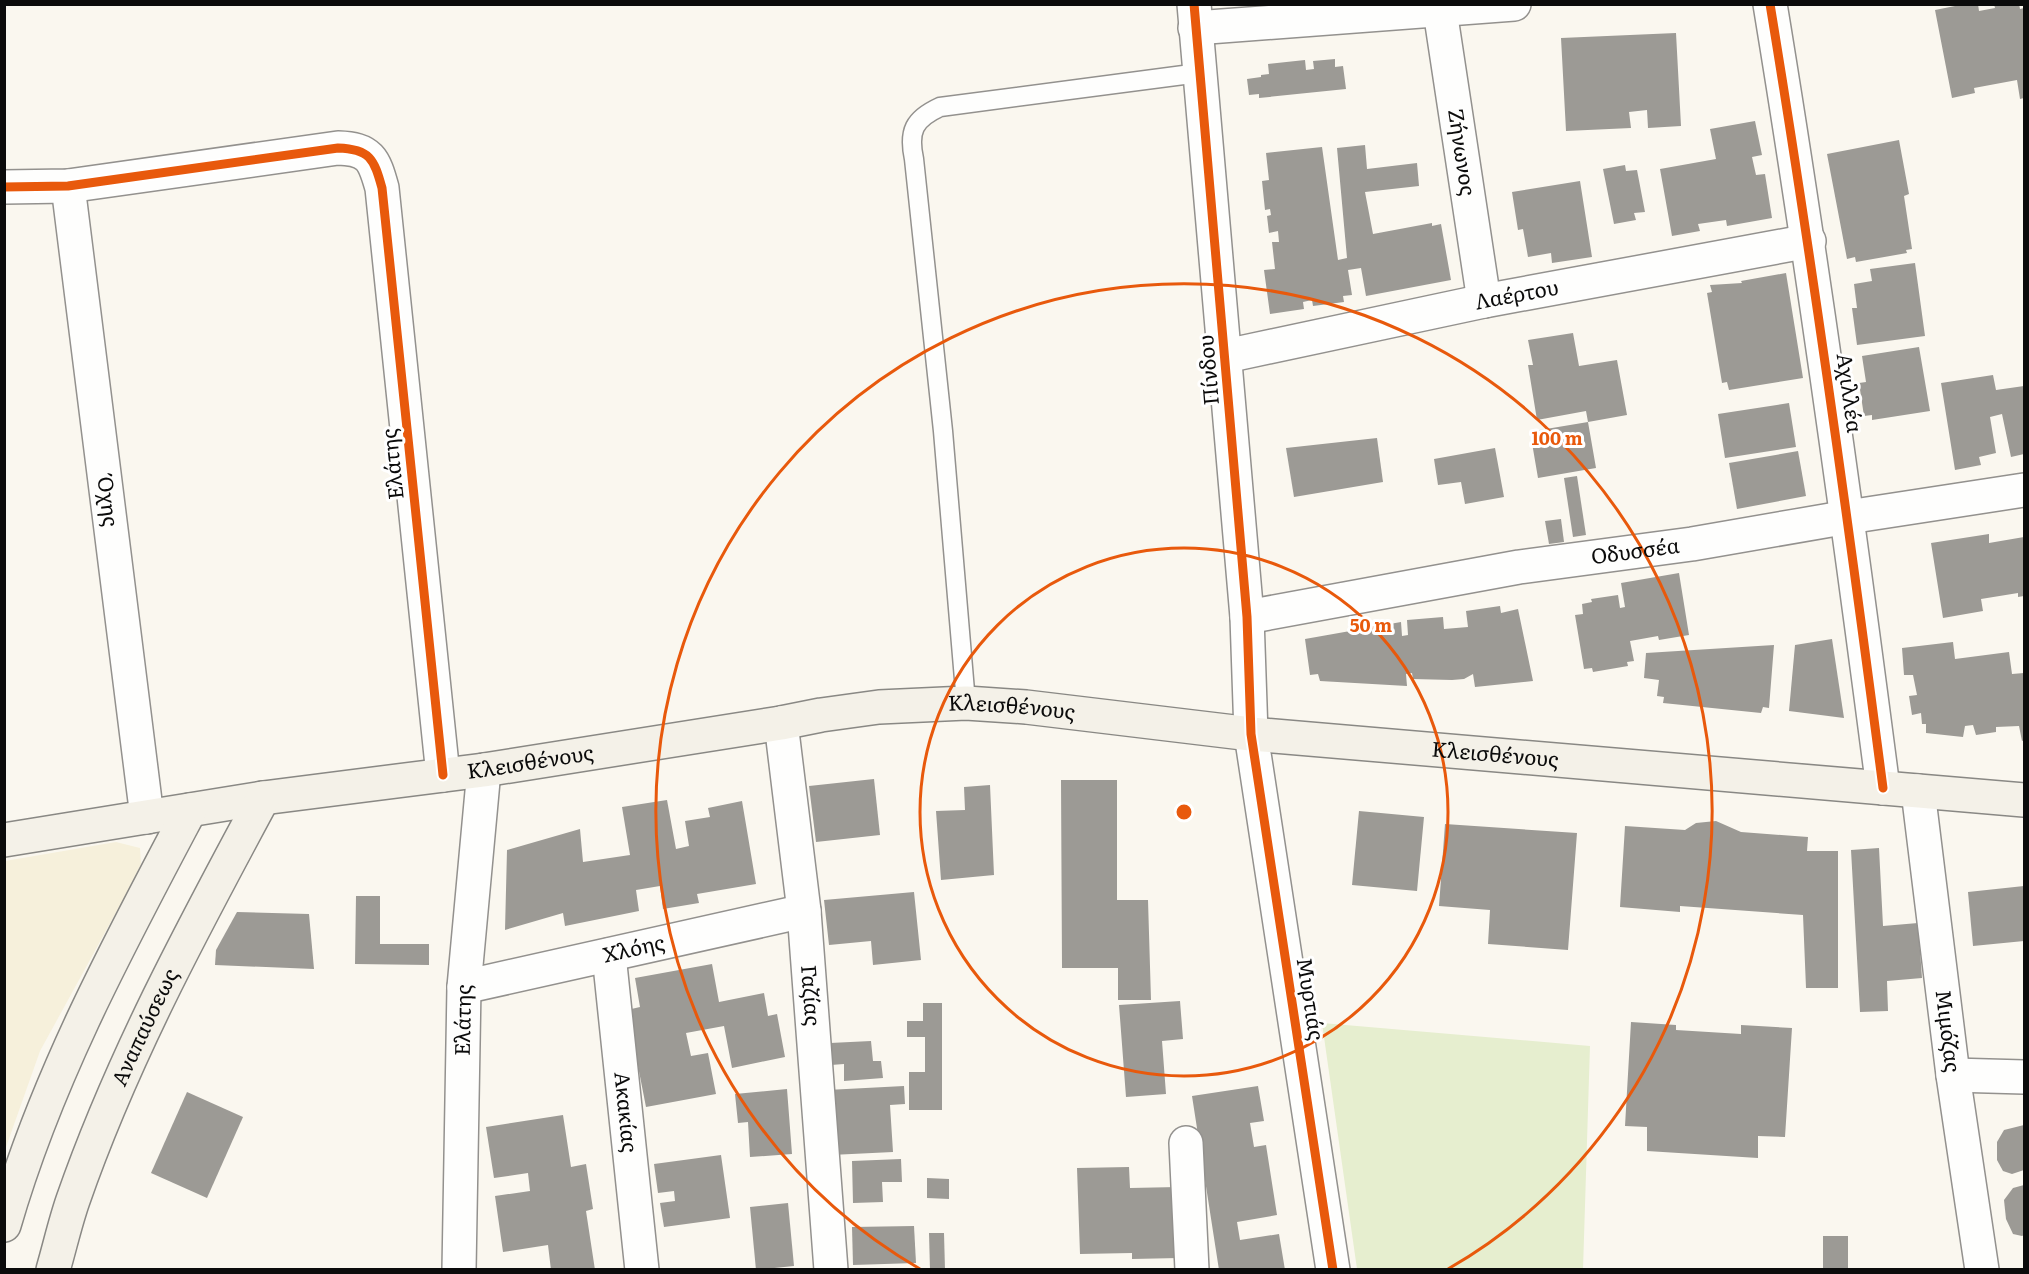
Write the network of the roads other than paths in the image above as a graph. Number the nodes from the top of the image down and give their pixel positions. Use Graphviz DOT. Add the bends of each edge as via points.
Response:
graph roads {
  1 [pos="1514,4"];
  2 [pos="1770,4"];
  3 [pos="1440,8"];
  4 [pos="1195,16"];
  5 [pos="1199,73"];
  6 [pos="4,186"];
  7 [pos="68,186"];
  8 [pos="1809,242"];
  9 [pos="1484,301"];
  10 [pos="1226,356"];
  11 [pos="2025,490"];
  12 [pos="1848,516"];
  13 [pos="1247,617"];
  14 [pos="966,703"];
  15 [pos="781,723"];
  16 [pos="1251,734"];
  17 [pos="484,770"];
  18 [pos="443,775"];
  19 [pos="1882,788"];
  20 [pos="1918,791"];
  21 [pos="263,798"];
  22 [pos="2025,800"];
  23 [pos="190,810"];
  24 [pos="147,817"];
  25 [pos="4,840"];
  26 [pos="804,911"];
  27 [pos="609,955"];
  28 [pos="464,987"];
  29 [pos="1953,1075"];
  30 [pos="2025,1077"];
  31 [pos="1186,1143"];
  32 [pos="10,1189"];
  33 [pos="4,1226"];
  34 [pos="53,1269"];
  35 [pos="459,1269"];
  36 [pos="642,1269"];
  37 [pos="831,1269"];
  38 [pos="1192,1269"];
  39 [pos="1333,1269"];
  40 [pos="1982,1269"];
  1 -- 3 [label="street"];
  2 -- 8 [label="street, Αχιλλέα"];
  3 -- 4 [label="street"];
  3 -- 9 [label="street, Ζήνωνος"];
  4 -- 5 [label="street, Πίνδου"];
  5 -- 10 [label="street, Πίνδου"];
  5 -- 14 [label="lane" via="940,107 925,114 914,126 911,144 944,432"];
  6 -- 7 [label="street"];
  7 -- 18 [label="street, Ελάτης" via="338,148 366,154 376,165 382,188"];
  7 -- 24 [label="street, Όχης"];
  8 -- 9 [label="street, Λαέρτου"];
  8 -- 12 [label="street, Αχιλλέα"];
  9 -- 10 [label="street, Λαέρτου"];
  10 -- 13 [label="street, Πίνδου"];
  11 -- 12 [label="street, Οδυσσέα"];
  12 -- 13 [label="street, Οδυσσέα" via="1692,544 1520,567"];
  12 -- 19 [label="street, Αχιλλέα"];
  13 -- 16 [label="street, Πίνδου"];
  14 -- 15 [label="main road, Κλεισθένους" via="879,707"];
  14 -- 16 [label="main road, Κλεισθένους"];
  15 -- 17 [label="main road, Κλεισθένους"];
  15 -- 26 [label="street, Γαζίας"];
  16 -- 19 [label="main road, Κλεισθένους"];
  16 -- 39 [label="street, Μυρτιάς"];
  17 -- 18 [label="main road, Κλεισθένους"];
  17 -- 28 [label="street, Ελάτης"];
  18 -- 21 [label="main road, Κλεισθένους"];
  19 -- 20 [label="main road, Κλεισθένους"];
  20 -- 22 [label="main road, Κλεισθένους"];
  20 -- 29 [label="street, Μιμόζας"];
  21 -- 23 [label="main road, Κλεισθένους"];
  21 -- 34 [label="main road, Αναπαύσεως" via="127,1065 73,1200"];
  23 -- 24 [label="main road, Κλεισθένους"];
  23 -- 32 [label="main road" via="70,1047"];
  24 -- 25 [label="main road, Κλεισθένους"];
  26 -- 27 [label="street, Χλόης"];
  26 -- 37 [label="street, Γαζίας"];
  27 -- 28 [label="street, Χλόης"];
  27 -- 36 [label="street, Ακακίας"];
  28 -- 35 [label="street, Ελάτης"];
  29 -- 30 [label="street"];
  29 -- 40 [label="street, Μιμόζας"];
  31 -- 38 [label="street"];
  32 -- 33 [label="main road"];
}
